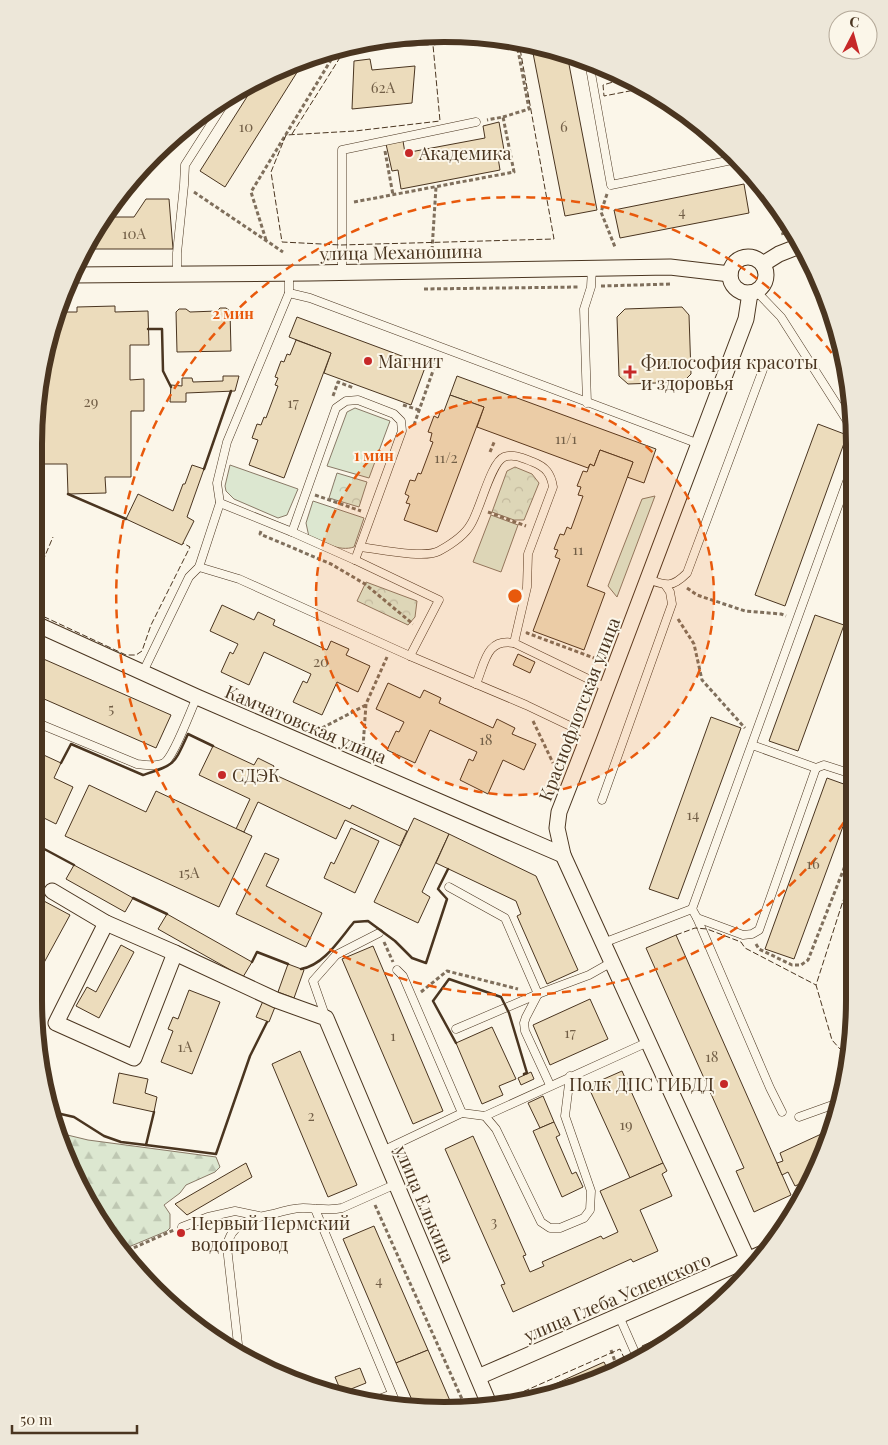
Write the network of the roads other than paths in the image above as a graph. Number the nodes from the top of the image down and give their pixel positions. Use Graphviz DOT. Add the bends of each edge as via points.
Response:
graph roads {
  1 [pos="590,70"];
  2 [pos="218,112"];
  3 [pos="476,122"];
  4 [pos="729,161"];
  5 [pos="795,248"];
  6 [pos="762,264"];
  7 [pos="592,268"];
  8 [pos="342,272"];
  9 [pos="289,273"];
  10 [pos="730,274"];
  11 [pos="80,275"];
  12 [pos="177,275"];
  13 [pos="753,292"];
  14 [pos="289,293"];
  15 [pos="764,364"];
  16 [pos="587,403"];
  17 [pos="845,417"];
  18 [pos="699,444"];
  19 [pos="846,484"];
  20 [pos="220,504"];
  21 [pos="292,532"];
  22 [pos="360,547"];
  23 [pos="355,560"];
  24 [pos="199,567"];
  25 [pos="648,579"];
  26 [pos="666,586"];
  27 [pos="42,627"];
  28 [pos="514,644"];
  29 [pos="410,656"];
  30 [pos="143,672"];
  31 [pos="476,684"];
  32 [pos="607,688"];
  33 [pos="197,697"];
  34 [pos="42,725"];
  35 [pos="589,735"];
  36 [pos="753,743"];
  37 [pos="816,768"];
  38 [pos="846,772"];
  39 [pos="602,800"];
  40 [pos="563,855"];
  41 [pos="449,887"];
  42 [pos="52,891"];
  43 [pos="692,909"];
  44 [pos="697,918"];
  45 [pos="106,923"];
  46 [pos="379,933"];
  47 [pos="603,943"];
  48 [pos="175,953"];
  49 [pos="612,962"];
  50 [pos="397,970"];
  51 [pos="538,994"];
  52 [pos="326,1018"];
  53 [pos="456,1029"];
  54 [pos="648,1042"];
  55 [pos="570,1076"];
  56 [pos="550,1085"];
  57 [pos="832,1105"];
  58 [pos="782,1112"];
  59 [pos="462,1113"];
  60 [pos="485,1116"];
  61 [pos="800,1118"];
  62 [pos="382,1151"];
  63 [pos="396,1184"];
  64 [pos="316,1209"];
  65 [pos="260,1216"];
  66 [pos="182,1227"];
  67 [pos="749,1262"];
  68 [pos="746,1265"];
  69 [pos="619,1316"];
  70 [pos="238,1346"];
  71 [pos="637,1353"];
  72 [pos="478,1377"];
  73 [pos="392,1394"];
  74 [pos="383,1398"];
  75 [pos="394,1399"];
  76 [pos="487,1400"];
  1 -- 4 [label="lane" via="611,185"];
  2 -- 12 [label="lane" via="185,165"];
  3 -- 8 [label="lane" via="342,150"];
  5 -- 6 [label="street"];
  6 -- 10 [label="street" via="752,258 740,259"];
  6 -- 13 [label="street" via="765,282"];
  7 -- 8 [label="street, улица Механошина"];
  7 -- 10 [label="street, улица Механошина" via="670,267"];
  7 -- 16 [label="lane" via="592,287 584,309"];
  8 -- 9 [label="street, улица Механошина"];
  9 -- 12 [label="street, улица Механошина"];
  9 -- 14 [label="lane"];
  10 -- 13 [label="street" via="738,290"];
  11 -- 12 [label="street, улица Механошина"];
  13 -- 17 [label="lane" via="781,317"];
  13 -- 18 [label="street, Краснофлотская улица"];
  14 -- 16 [label="lane" via="310,298"];
  14 -- 20 [label="lane" via="226,442 217,483"];
  15 -- 26 [label="lane" via="688,573 678,582"];
  16 -- 18 [label="lane"];
  18 -- 25 [label="street, Краснофлотская улица"];
  19 -- 36 [label="lane"];
  20 -- 21 [label="lane"];
  20 -- 24 [label="lane"];
  21 -- 22 [label="lane" via="336,408 346,401 358,400 394,414 401,421 402,431"];
  21 -- 23 [label="lane"];
  22 -- 23 [label="lane"];
  22 -- 28 [label="lane" via="427,555 438,552 470,526 480,509 494,465 504,457 516,456 543,466 551,475 553,487 528,554 527,587"];
  23 -- 29 [label="lane" via="439,600"];
  24 -- 29 [label="lane" via="239,579"];
  24 -- 30 [label="lane" via="189,577"];
  25 -- 26 [label="lane"];
  25 -- 32 [label="street, Краснофлотская улица"];
  26 -- 39 [label="lane" via="670,592 671,608"];
  27 -- 30 [label="street, Камчатовская улица"];
  28 -- 31 [label="lane" via="496,643 490,649"];
  28 -- 32 [label="lane"];
  29 -- 31 [label="lane"];
  30 -- 33 [label="street, Камчатовская улица"];
  31 -- 35 [label="lane"];
  32 -- 35 [label="street, Краснофлотская улица"];
  33 -- 34 [label="lane" via="172,753 164,763 137,764"];
  33 -- 40 [label="street, Камчатовская улица"];
  35 -- 40 [label="street, Краснофлотская улица" via="559,812 557,828"];
  36 -- 37 [label="lane"];
  36 -- 43 [label="lane"];
  37 -- 38 [label="lane" via="824,765"];
  37 -- 44 [label="lane" via="759,930 743,934"];
  40 -- 47 [label="street, Краснофлотская улица"];
  41 -- 51 [label="lane" via="505,918"];
  42 -- 45 [label="street"];
  43 -- 44 [label="lane"];
  43 -- 47 [label="lane"];
  44 -- 58 [label="lane"];
  45 -- 48 [label="street"];
  45 -- 48 [label="street" via="56,1023 134,1058"];
  46 -- 52 [label="lane" via="336,955 313,981"];
  47 -- 49 [label="street, Краснофлотская улица"];
  48 -- 52 [label="street" via="276,1000"];
  49 -- 51 [label="lane" via="589,975"];
  49 -- 54 [label="street, Краснофлотская улица"];
  50 -- 59 [label="lane" via="403,976"];
  51 -- 53 [label="lane"];
  51 -- 56 [label="lane" via="524,1023 525,1031"];
  52 -- 62 [label="street, улица Елькина"];
  54 -- 55 [label="lane"];
  54 -- 67 [label="street, Краснофлотская улица"];
  55 -- 56 [label="lane"];
  55 -- 60 [label="lane" via="565,1116 591,1191 590,1210 584,1218 560,1228 550,1228 541,1222 496,1129"];
  56 -- 60 [label="lane"];
  57 -- 61 [label="lane"];
  59 -- 60 [label="lane"];
  59 -- 62 [label="lane"];
  62 -- 63 [label="street, улица Елькина"];
  63 -- 64 [label="lane" via="342,1208"];
  63 -- 72 [label="street, улица Елькина"];
  64 -- 65 [label="lane" via="294,1209"];
  64 -- 73 [label="lane"];
  65 -- 66 [label="lane" via="236,1211 213,1215"];
  65 -- 70 [label="lane" via="240,1224 228,1241"];
  68 -- 69 [label="street, улица Глеба Успенского"];
  69 -- 71 [label="lane"];
  69 -- 72 [label="street, улица Глеба Успенского"];
  72 -- 76 [label="street, улица Елькина"];
  73 -- 74 [label="lane"];
  73 -- 75 [label="lane"];
}
